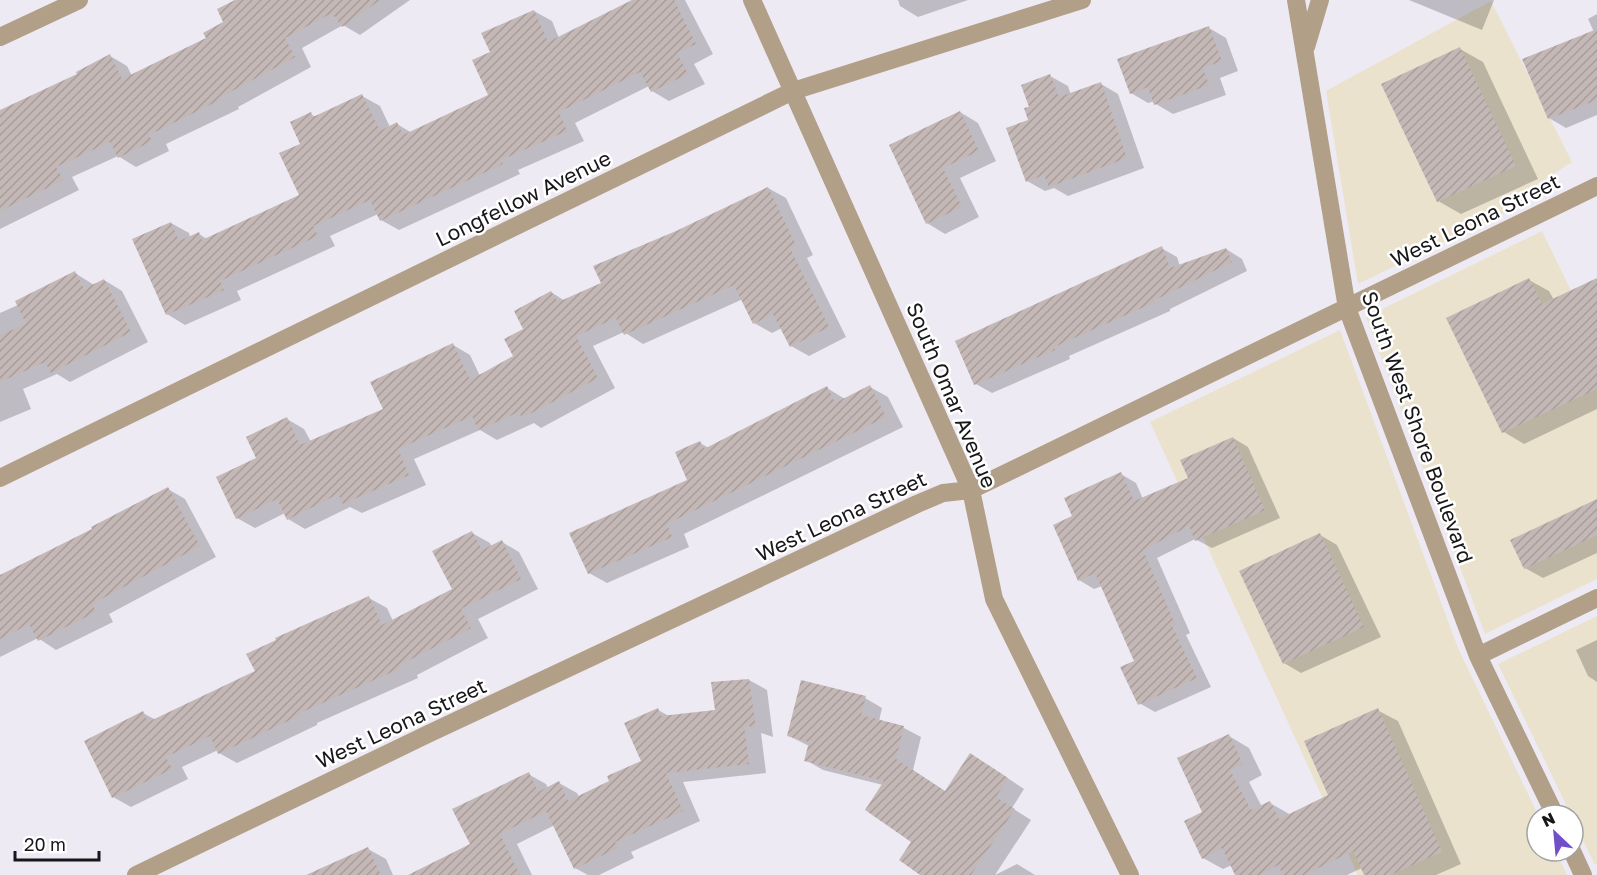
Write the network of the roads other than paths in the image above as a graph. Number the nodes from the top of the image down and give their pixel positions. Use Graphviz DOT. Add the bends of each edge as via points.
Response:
graph roads {
  1 [pos="79,0"];
  2 [pos="752,0"];
  3 [pos="1082,0"];
  4 [pos="1296,0"];
  5 [pos="1320,0"];
  6 [pos="0,37"];
  7 [pos="1305,52"];
  8 [pos="793,91"];
  9 [pos="1597,186"];
  10 [pos="1347,308"];
  11 [pos="0,478"];
  12 [pos="971,490"];
  13 [pos="1597,598"];
  14 [pos="1478,656"];
  15 [pos="1549,803"];
  16 [pos="136,875"];
  17 [pos="1130,875"];
  1 -- 6 [label="street"];
  2 -- 8 [label="street, South Omar Avenue"];
  3 -- 8 [label="street, Longfellow Avenue"];
  4 -- 7 [label="street, South West Shore Boulevard"];
  5 -- 7 [label="street"];
  7 -- 10 [label="street, South West Shore Boulevard"];
  8 -- 11 [label="street, Longfellow Avenue"];
  8 -- 12 [label="street, South Omar Avenue"];
  9 -- 10 [label="street, West Leona Street"];
  10 -- 12 [label="street, West Leona Street"];
  10 -- 14 [label="street, South West Shore Boulevard"];
  12 -- 16 [label="street, West Leona Street" via="943,493 917,504"];
  12 -- 17 [label="street, South Omar Avenue" via="994,599"];
  13 -- 14 [label="street"];
  14 -- 15 [label="street, South West Shore Boulevard"];
}
